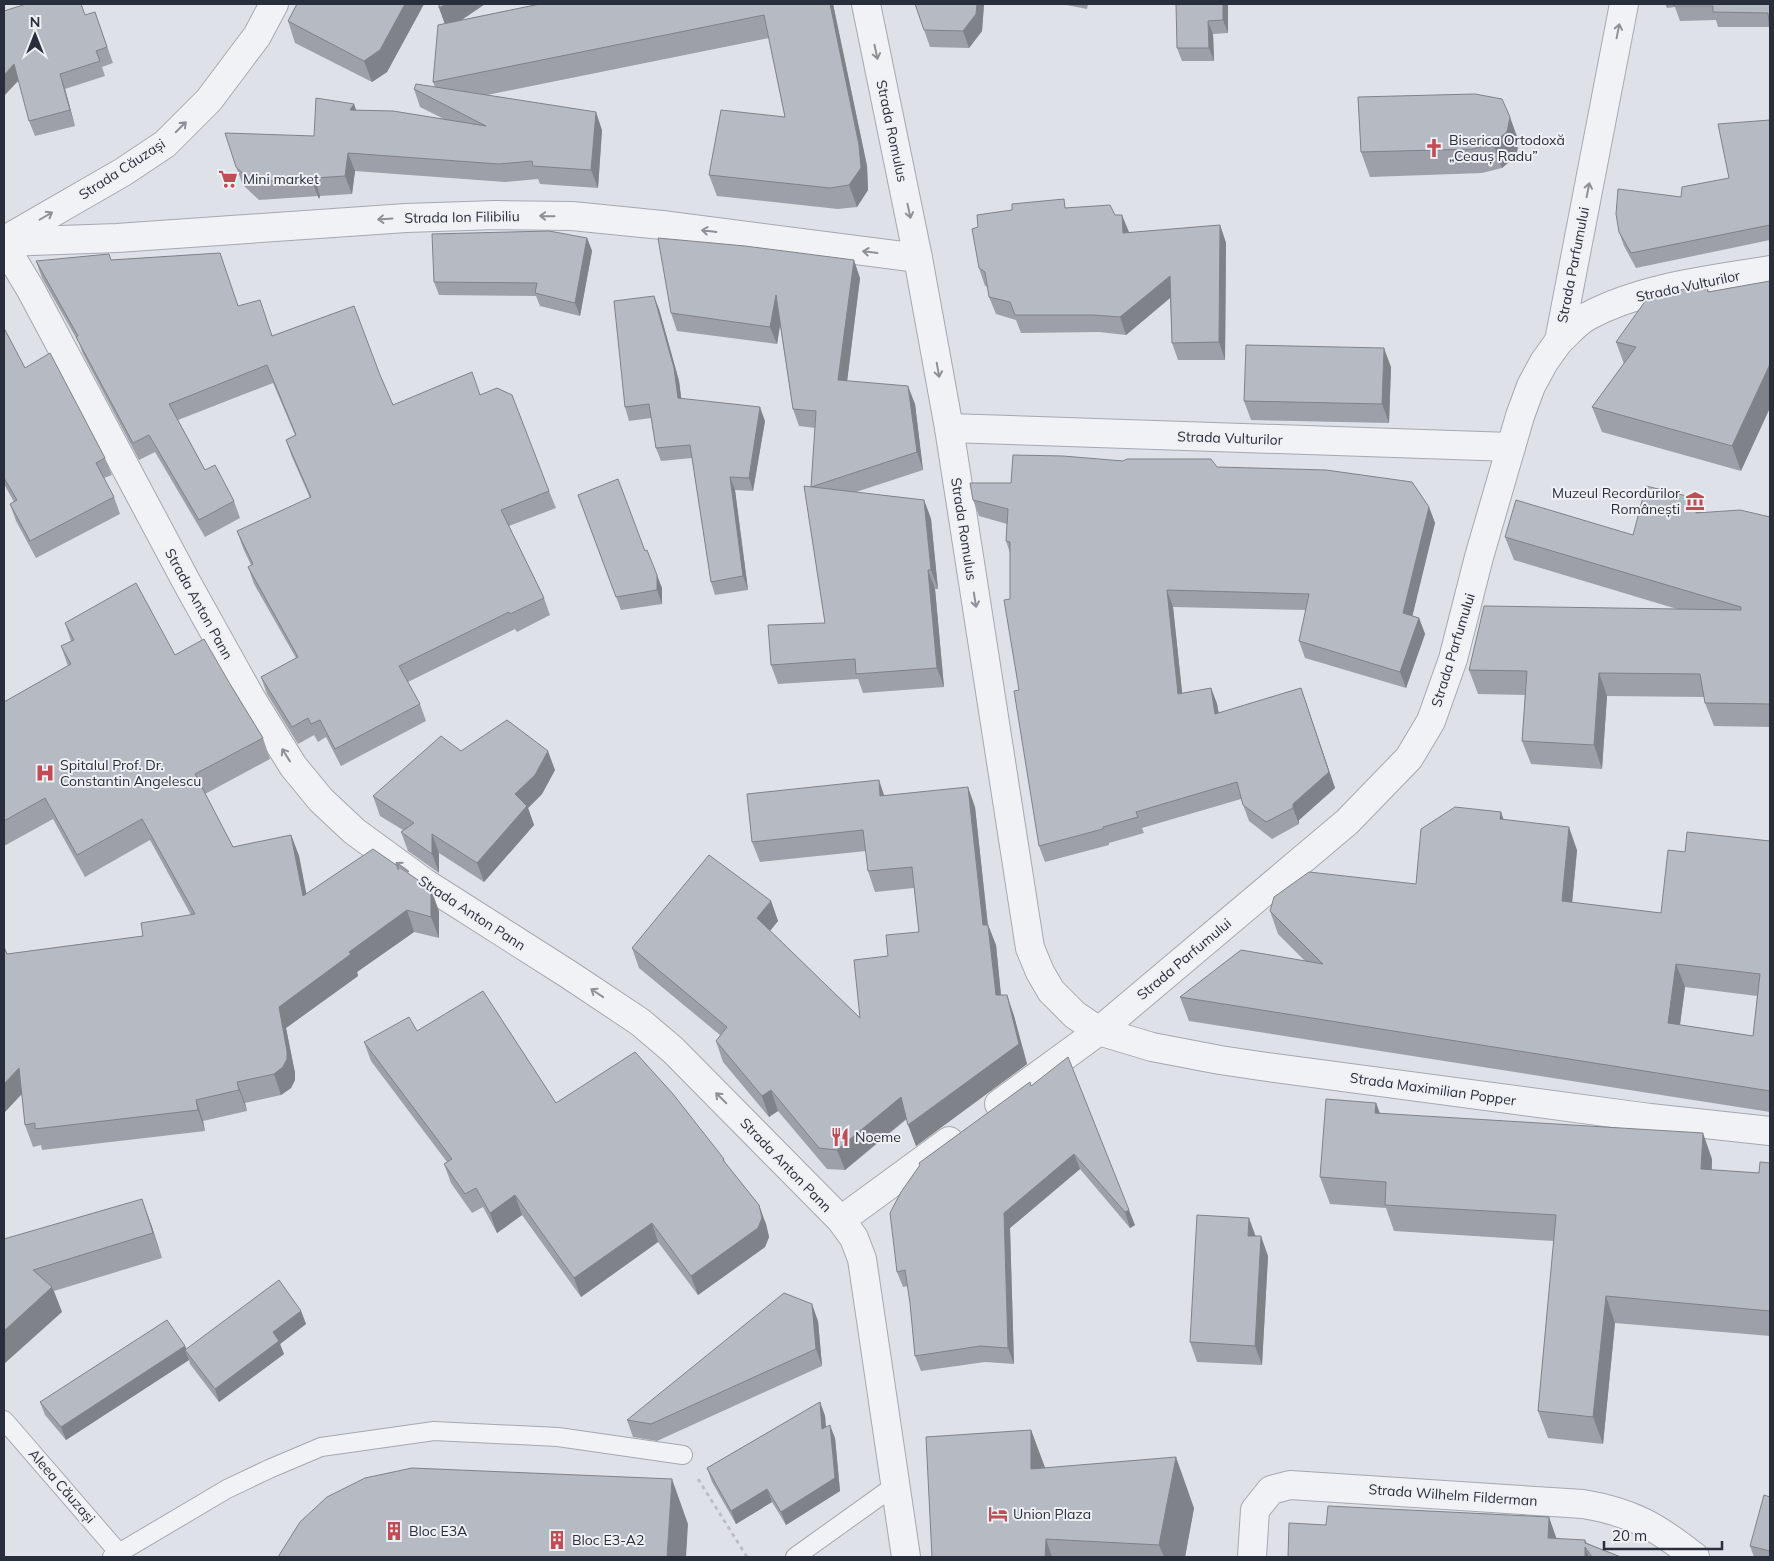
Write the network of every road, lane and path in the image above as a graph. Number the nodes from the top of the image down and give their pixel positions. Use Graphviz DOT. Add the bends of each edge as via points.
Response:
graph roads {
  1 [pos="274,4"];
  2 [pos="866,4"];
  3 [pos="1624,4"];
  4 [pos="4,241"];
  5 [pos="4,246"];
  6 [pos="918,258"];
  7 [pos="1770,270"];
  8 [pos="1559,341"];
  9 [pos="949,428"];
  10 [pos="1511,447"];
  11 [pos="1098,1031"];
  12 [pos="1770,1131"];
  13 [pos="841,1220"];
  14 [pos="4,1420"];
  15 [pos="683,1455"];
  16 [pos="897,1484"];
  17 [pos="116,1555"];
  18 [pos="746,1557"];
  19 [pos="795,1557"];
  20 [pos="906,1557"];
  21 [pos="1252,1557"];
  22 [pos="1695,1557"];
  4 -- 1 [label="street, Strada Căuzași, one-way" via="165,144 209,100 257,36"];
  2 -- 6 [label="street, Strada Romulus, one-way"];
  8 -- 3 [label="street, Strada Parfumului, one-way"];
  6 -- 4 [label="street, Strada Ion Filibiliu, one-way" via="572,216 406,218 118,238"];
  13 -- 5 [label="street, Strada Anton Pann, one-way" via="680,1057 640,1022 425,883 354,831 321,800 293,766 251,698"];
  6 -- 9 [label="street, Strada Romulus, one-way"];
  7 -- 8 [label="street, Strada Vulturilor" via="1677,286 1624,300 1586,317"];
  8 -- 10 [label="street, Strada Parfumului" via="1531,386"];
  9 -- 10 [label="street, Strada Vulturilor"];
  9 -- 11 [label="street, Strada Romulus, one-way" via="1030,948 1051,991 1075,1015"];
  10 -- 11 [label="street, Strada Parfumului" via="1453,659 1431,721 1410,758 1346,822"];
  11 -- 12 [label="street, Strada Maximilian Popper" via="1152,1047 1220,1060"];
  11 -- 13 [label="street, Strada Parfumului"];
  13 -- 16 [label="street, Strada Anton Pann" via="854,1238 862,1259"];
  14 -- 17 [label="lane, Aleea Căuzași"];
  15 -- 17 [label="lane" via="558,1437 434,1431 321,1447 269,1468 227,1490"];
  15 -- 18 [label="path"];
  16 -- 19 [label="lane"];
  16 -- 20 [label="street, Strada Anton Pann"];
  21 -- 22 [label="street, Strada Wilhelm Filderman" via="1255,1510 1271,1490 1290,1485 1610,1508 1658,1530"];
}
